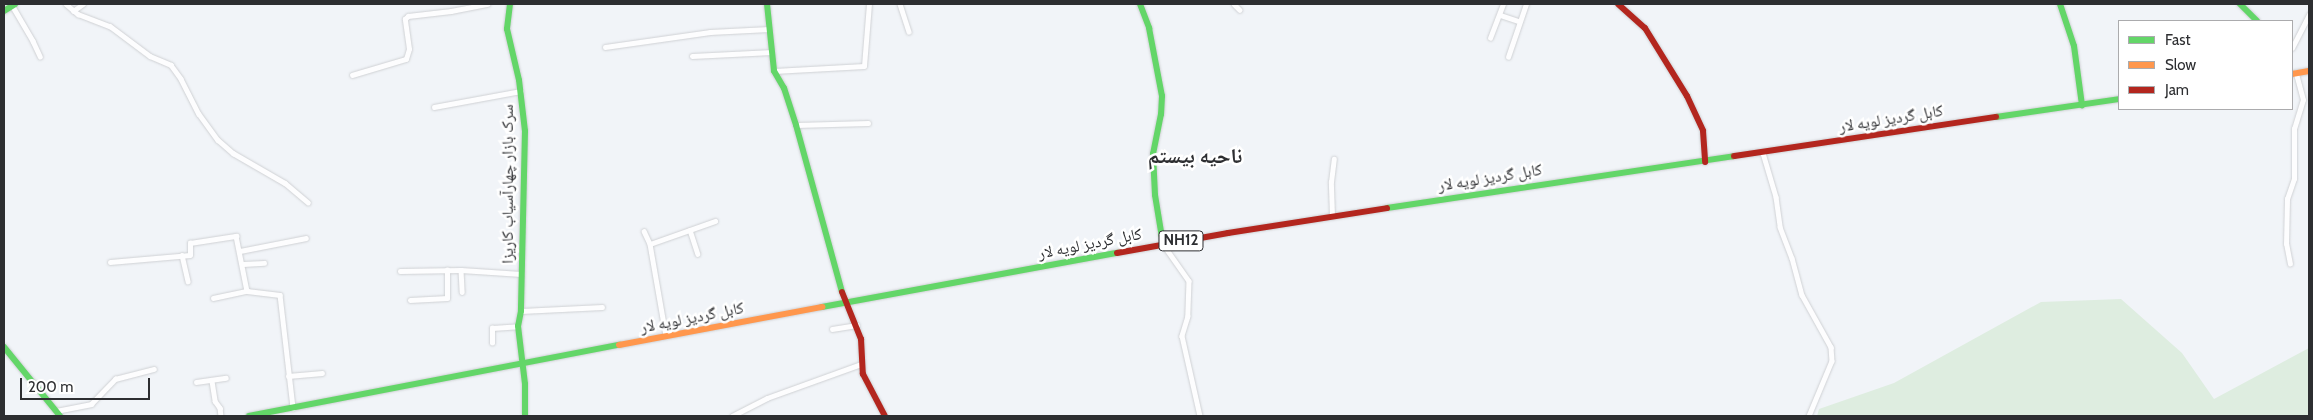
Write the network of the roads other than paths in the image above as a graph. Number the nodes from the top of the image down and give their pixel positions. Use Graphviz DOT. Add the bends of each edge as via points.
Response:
graph roads {
  1 [pos="66,4"];
  2 [pos="83,4"];
  3 [pos="487,4"];
  4 [pos="510,4"];
  5 [pos="767,4"];
  6 [pos="869,4"];
  7 [pos="900,4"];
  8 [pos="1140,4"];
  9 [pos="1234,4"];
  10 [pos="1503,4"];
  11 [pos="1526,4"];
  12 [pos="1618,4"];
  13 [pos="2060,4"];
  14 [pos="2240,4"];
  15 [pos="13,5"];
  16 [pos="73,10"];
  17 [pos="1240,10"];
  18 [pos="4,11"];
  19 [pos="2309,14"];
  20 [pos="1500,15"];
  21 [pos="2255,20"];
  22 [pos="1520,21"];
  23 [pos="769,29"];
  24 [pos="909,32"];
  25 [pos="1490,38"];
  26 [pos="2293,46"];
  27 [pos="605,47"];
  28 [pos="772,52"];
  29 [pos="40,56"];
  30 [pos="692,56"];
  31 [pos="1508,57"];
  32 [pos="774,71"];
  33 [pos="2309,71"];
  34 [pos="2294,74"];
  35 [pos="352,75"];
  36 [pos="521,91"];
  37 [pos="2118,99"];
  38 [pos="2082,105"];
  39 [pos="434,107"];
  40 [pos="868,123"];
  41 [pos="796,125"];
  42 [pos="1762,153"];
  43 [pos="1334,159"];
  44 [pos="1705,162"];
  45 [pos="308,202"];
  46 [pos="1332,216"];
  47 [pos="715,221"];
  48 [pos="690,230"];
  49 [pos="644,231"];
  50 [pos="306,238"];
  51 [pos="650,244"];
  52 [pos="1163,244"];
  53 [pos="240,251"];
  54 [pos="698,254"];
  55 [pos="182,255"];
  56 [pos="110,262"];
  57 [pos="264,263"];
  58 [pos="242,264"];
  59 [pos="2290,264"];
  60 [pos="447,270"];
  61 [pos="461,270"];
  62 [pos="400,271"];
  63 [pos="522,274"];
  64 [pos="188,281"];
  65 [pos="246,291"];
  66 [pos="462,292"];
  67 [pos="214,298"];
  68 [pos="410,300"];
  69 [pos="845,303"];
  70 [pos="602,307"];
  71 [pos="521,311"];
  72 [pos="857,325"];
  73 [pos="518,326"];
  74 [pos="832,329"];
  75 [pos="666,336"];
  76 [pos="492,343"];
  77 [pos="4,347"];
  78 [pos="861,364"];
  79 [pos="522,366"];
  80 [pos="154,369"];
  81 [pos="322,373"];
  82 [pos="288,376"];
  83 [pos="226,378"];
  84 [pos="212,381"];
  85 [pos="196,382"];
  86 [pos="293,408"];
  87 [pos="58,414"];
  88 [pos="221,416"];
  89 [pos="249,416"];
  90 [pos="525,416"];
  91 [pos="732,416"];
  92 [pos="885,416"];
  93 [pos="1200,416"];
  94 [pos="1809,416"];
  1 -- 16 [label="street"];
  2 -- 16 [label="street"];
  3 -- 35 [label="street" via="408,16 405,18 409,49 406,60"];
  4 -- 36 [label="main road, سرک بازار چهارآسیاب کاریزا" via="508,29"];
  5 -- 23 [label="main road"];
  6 -- 32 [label="street" via="864,66"];
  7 -- 24 [label="street"];
  8 -- 52 [label="main road" via="1149,28 1162,96 1153,154 1155,195"];
  9 -- 17 [label="street"];
  10 -- 20 [label="street"];
  11 -- 22 [label="street"];
  12 -- 44 [label="main road" via="1645,28 1688,96 1703,131"];
  13 -- 38 [label="main road" via="2074,46"];
  14 -- 21 [label="main road"];
  15 -- 18 [label="main road"];
  15 -- 29 [label="street"];
  16 -- 45 [label="street" via="110,26 150,56 171,65 218,140"];
  19 -- 26 [label="street"];
  20 -- 22 [label="street"];
  20 -- 25 [label="street"];
  22 -- 31 [label="street"];
  23 -- 27 [label="street" via="710,32"];
  23 -- 28 [label="main road"];
  28 -- 30 [label="street"];
  28 -- 32 [label="main road"];
  32 -- 41 [label="main road" via="784,88"];
  33 -- 34 [label="main road"];
  34 -- 59 [label="street" via="2303,100 2294,128 2294,179 2287,198 2286,244"];
  36 -- 39 [label="street"];
  36 -- 63 [label="main road, سرک بازار چهارآسیاب کاریزا" via="525,131"];
  37 -- 38 [label="main road, کابل گردیز لویه لار / NH12"];
  38 -- 42 [label="main road, کابل گردیز لویه لار / NH12"];
  40 -- 41 [label="street"];
  41 -- 69 [label="main road"];
  42 -- 44 [label="main road, کابل گردیز لویه لار / NH12"];
  42 -- 94 [label="street" via="1776,197 1780,227 1802,295 1830,347 1832,361"];
  43 -- 46 [label="street"];
  44 -- 46 [label="main road, کابل گردیز لویه لار / NH12"];
  46 -- 52 [label="main road, کابل گردیز لویه لار / NH12"];
  47 -- 48 [label="street"];
  48 -- 51 [label="street"];
  48 -- 54 [label="street"];
  49 -- 51 [label="street"];
  50 -- 53 [label="street"];
  51 -- 75 [label="street"];
  52 -- 69 [label="main road, کابل گردیز لویه لار / NH12"];
  52 -- 93 [label="street" via="1189,281 1188,316 1182,336"];
  53 -- 55 [label="street" via="236,236 190,243 190,254"];
  53 -- 58 [label="street"];
  55 -- 56 [label="street"];
  55 -- 64 [label="street"];
  57 -- 58 [label="street"];
  58 -- 65 [label="street"];
  60 -- 61 [label="street"];
  60 -- 62 [label="street"];
  60 -- 68 [label="street" via="447,298"];
  61 -- 63 [label="street"];
  61 -- 66 [label="street"];
  63 -- 71 [label="main road, سرک بازار چهارآسیاب کاریزا"];
  65 -- 67 [label="street"];
  65 -- 82 [label="street" via="280,295"];
  69 -- 72 [label="main road"];
  69 -- 75 [label="main road, کابل گردیز لویه لار / NH12"];
  70 -- 71 [label="street"];
  71 -- 73 [label="main road, سرک بازار چهارآسیاب کاریزا"];
  72 -- 74 [label="street"];
  72 -- 78 [label="main road" via="861,339"];
  73 -- 76 [label="street" via="492,328"];
  73 -- 79 [label="main road, سرک بازار چهارآسیاب کاریزا"];
  75 -- 79 [label="main road, کابل گردیز لویه لار / NH12"];
  77 -- 87 [label="main road"];
  78 -- 91 [label="street" via="767,398"];
  78 -- 92 [label="main road"];
  79 -- 86 [label="main road, کابل گردیز لویه لار / NH12"];
  79 -- 90 [label="main road, سرک بازار چهارآسیاب کاریزا"];
  80 -- 87 [label="street" via="115,379 91,404"];
  81 -- 82 [label="street"];
  82 -- 86 [label="street"];
  83 -- 84 [label="street"];
  84 -- 85 [label="street"];
  84 -- 88 [label="street"];
  86 -- 89 [label="main road, کابل گردیز لویه لار / NH12"];
}
